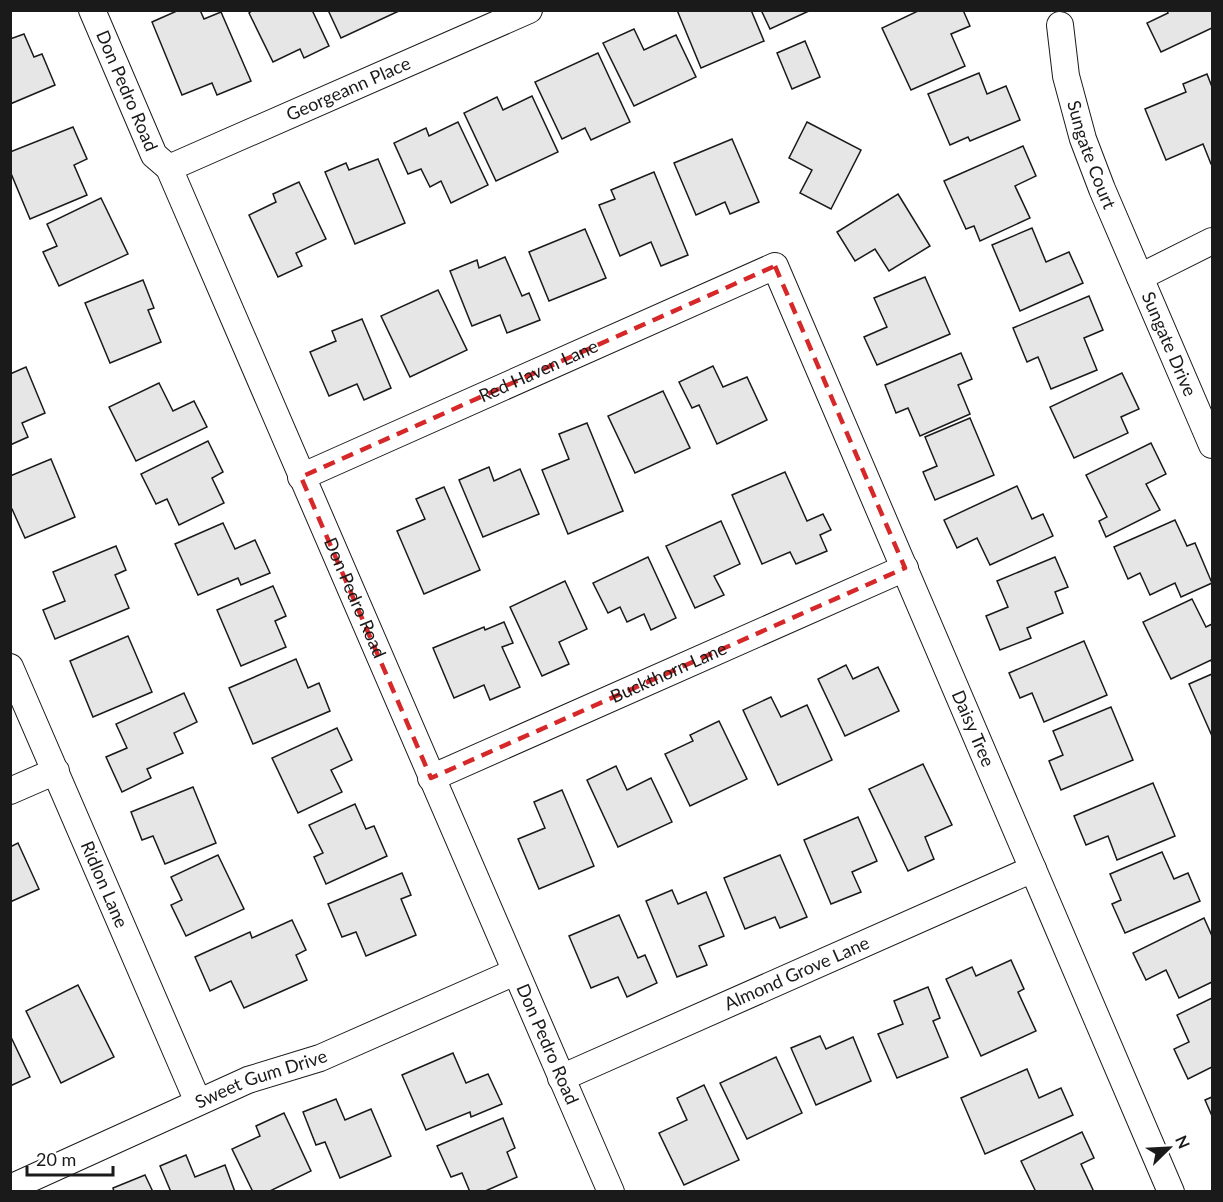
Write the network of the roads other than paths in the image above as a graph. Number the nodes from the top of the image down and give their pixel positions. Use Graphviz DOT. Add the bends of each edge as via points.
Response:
graph roads {
  1 [pos="92,10"];
  2 [pos="529,10"];
  3 [pos="1060,25"];
  4 [pos="169,168"];
  5 [pos="1212,242"];
  6 [pos="775,266"];
  7 [pos="1140,277"];
  8 [pos="1212,445"];
  9 [pos="302,477"];
  10 [pos="905,568"];
  11 [pos="10,667"];
  12 [pos="56,771"];
  13 [pos="431,778"];
  14 [pos="10,791"];
  15 [pos="1034,869"];
  16 [pos="515,972"];
  17 [pos="561,1078"];
  18 [pos="198,1102"];
  19 [pos="10,1188"];
  20 [pos="611,1191"];
  21 [pos="1171,1191"];
  1 -- 4 [label="street, Don Pedro Road" via="154,154"];
  2 -- 4 [label="street, Georgeann Place"];
  3 -- 7 [label="street, Sungate Court" via="1066,76 1083,139"];
  4 -- 9 [label="street, Don Pedro Road"];
  5 -- 7 [label="street"];
  6 -- 9 [label="street, Red Haven Lane"];
  6 -- 10 [label="street, Daisy Tree"];
  7 -- 8 [label="street, Sungate Drive"];
  9 -- 13 [label="street, Don Pedro Road"];
  10 -- 13 [label="street, Buckthorn Lane"];
  10 -- 15 [label="street, Daisy Tree"];
  11 -- 12 [label="street, Ridlon Lane"];
  12 -- 14 [label="street"];
  12 -- 18 [label="street, Ridlon Lane"];
  13 -- 16 [label="street, Don Pedro Road"];
  15 -- 17 [label="street, Almond Grove Lane"];
  15 -- 21 [label="street, Daisy Tree"];
  16 -- 17 [label="street, Don Pedro Road"];
  16 -- 18 [label="street, Sweet Gum Drive" via="320,1058 248,1080"];
  17 -- 20 [label="street, Don Pedro Road"];
  18 -- 19 [label="street, Sweet Gum Drive"];
}
